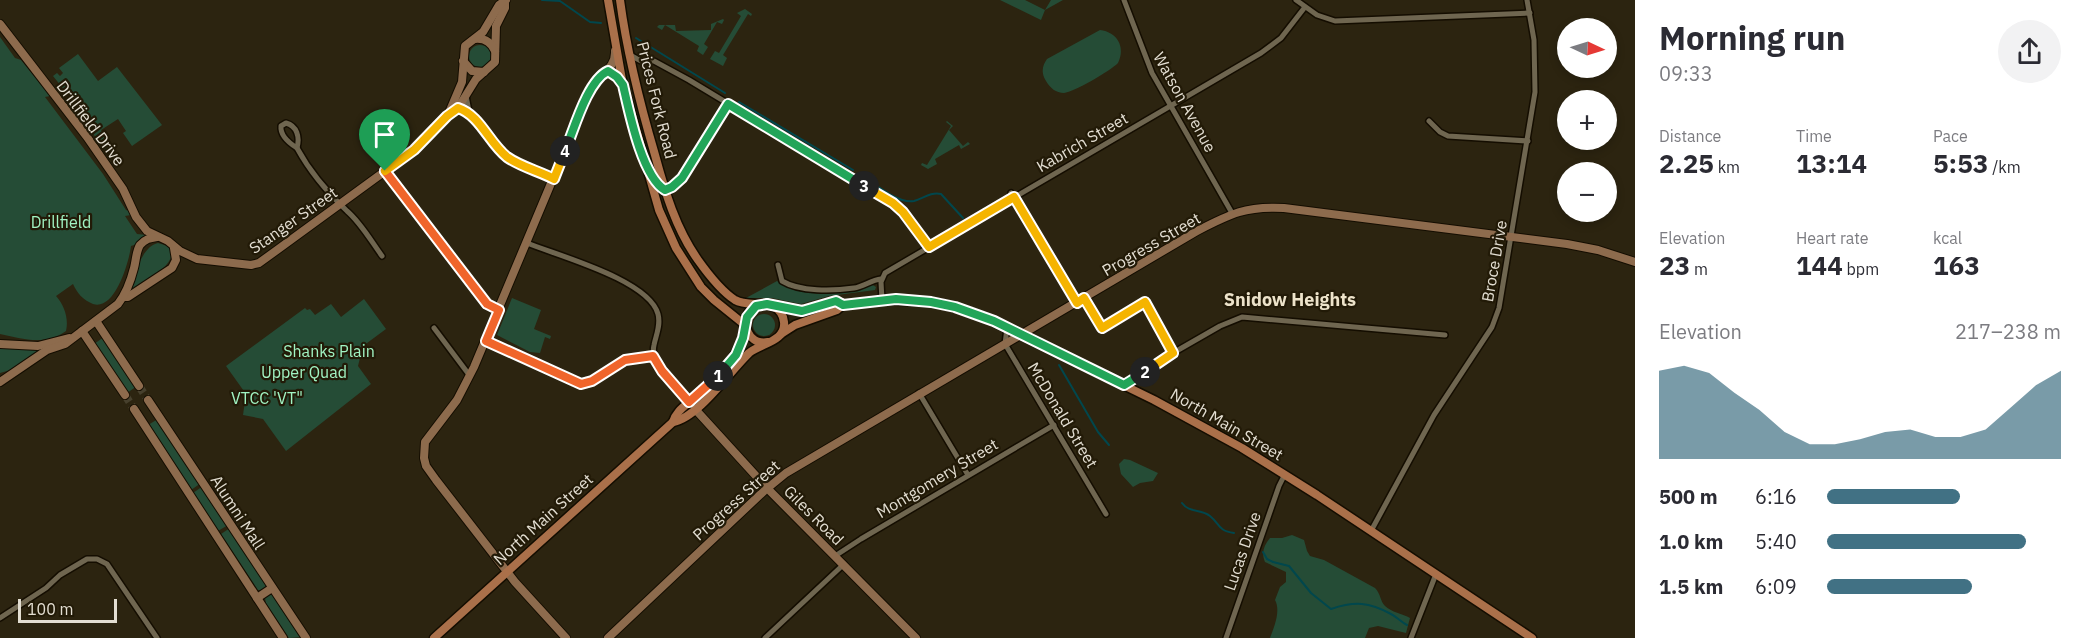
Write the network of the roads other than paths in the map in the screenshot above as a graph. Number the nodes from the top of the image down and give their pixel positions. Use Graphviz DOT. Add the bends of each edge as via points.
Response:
graph roads {
  1 [pos="608,0"];
  2 [pos="620,0"];
  3 [pos="1124,0"];
  4 [pos="1296,0"];
  5 [pos="1527,0"];
  6 [pos="506,1"];
  7 [pos="1305,8"];
  8 [pos="1530,13"];
  9 [pos="0,24"];
  10 [pos="475,39"];
  11 [pos="615,48"];
  12 [pos="495,52"];
  13 [pos="629,54"];
  14 [pos="641,61"];
  15 [pos="463,62"];
  16 [pos="608,71"];
  17 [pos="484,72"];
  18 [pos="633,76"];
  19 [pos="623,85"];
  20 [pos="466,94"];
  21 [pos="728,104"];
  22 [pos="1170,106"];
  23 [pos="458,108"];
  24 [pos="469,111"];
  25 [pos="447,116"];
  26 [pos="1429,121"];
  27 [pos="1528,141"];
  28 [pos="297,148"];
  29 [pos="645,164"];
  30 [pos="385,171"];
  31 [pos="554,179"];
  32 [pos="665,190"];
  33 [pos="652,191"];
  34 [pos="1013,195"];
  35 [pos="339,205"];
  36 [pos="1232,213"];
  37 [pos="678,223"];
  38 [pos="159,237"];
  39 [pos="1512,237"];
  40 [pos="527,243"];
  41 [pos="929,247"];
  42 [pos="174,248"];
  43 [pos="382,256"];
  44 [pos="197,259"];
  45 [pos="1635,262"];
  46 [pos="778,266"];
  47 [pos="172,268"];
  48 [pos="881,279"];
  49 [pos="124,297"];
  50 [pos="1084,298"];
  51 [pos="882,300"];
  52 [pos="1077,303"];
  53 [pos="763,304"];
  54 [pos="843,305"];
  55 [pos="775,307"];
  56 [pos="499,310"];
  57 [pos="96,321"];
  58 [pos="746,326"];
  59 [pos="434,328"];
  60 [pos="1007,328"];
  61 [pos="82,331"];
  62 [pos="781,334"];
  63 [pos="1021,335"];
  64 [pos="1445,335"];
  65 [pos="72,337"];
  66 [pos="486,341"];
  67 [pos="769,342"];
  68 [pos="0,344"];
  69 [pos="1005,344"];
  70 [pos="1173,353"];
  71 [pos="653,356"];
  72 [pos="470,376"];
  73 [pos="0,382"];
  74 [pos="1124,385"];
  75 [pos="139,386"];
  76 [pos="919,393"];
  77 [pos="125,395"];
  78 [pos="692,405"];
  79 [pos="1054,425"];
  80 [pos="1285,474"];
  81 [pos="968,476"];
  82 [pos="767,488"];
  83 [pos="1106,514"];
  84 [pos="1371,531"];
  85 [pos="835,556"];
  86 [pos="844,564"];
  87 [pos="507,572"];
  88 [pos="1436,574"];
  89 [pos="272,588"];
  90 [pos="257,598"];
  91 [pos="0,618"];
  92 [pos="157,638"];
  93 [pos="283,638"];
  94 [pos="306,638"];
  95 [pos="434,638"];
  96 [pos="566,638"];
  97 [pos="608,638"];
  98 [pos="765,638"];
  99 [pos="916,638"];
  100 [pos="1226,638"];
  101 [pos="1411,638"];
  102 [pos="1532,638"];
  1 -- 11 [label="main road, Prices Fork Road"];
  2 -- 13 [label="main road, Prices Fork Road"];
  3 -- 22 [label="street, Watson Avenue" via="1144,55"];
  4 -- 7 [label="street"];
  5 -- 8 [label="street, Broce Drive"];
  6 -- 10 [label="street"];
  6 -- 12 [label="street" via="496,26"];
  7 -- 8 [label="street" via="1341,22"];
  7 -- 22 [label="street, Kabrich Street" via="1273,45"];
  8 -- 27 [label="street, Broce Drive" via="1536,78"];
  9 -- 38 [label="street, Drillfield Drive" via="123,189 138,221"];
  10 -- 12 [label="street" via="486,40"];
  10 -- 15 [label="street" via="465,46"];
  11 -- 16 [label="street" via="615,59"];
  11 -- 19 [label="main road, Prices Fork Road"];
  12 -- 17 [label="street" via="495,62"];
  13 -- 14 [label="street"];
  13 -- 18 [label="main road, Prices Fork Road"];
  14 -- 18 [label="street"];
  14 -- 21 [label="street" via="654,61"];
  15 -- 17 [label="street" via="472,71"];
  15 -- 25 [label="street, Stanger Street" via="462,82"];
  16 -- 19 [label="street"];
  16 -- 31 [label="street" via="591,88"];
  17 -- 20 [label="street, Stanger Street"];
  18 -- 32 [label="main road, Prices Fork Road"];
  19 -- 29 [label="main road, Prices Fork Road"];
  20 -- 23 [label="street, Stanger Street"];
  20 -- 24 [label="street"];
  21 -- 32 [label="street" via="682,178"];
  21 -- 41 [label="street" via="893,203"];
  22 -- 34 [label="street, Kabrich Street"];
  22 -- 36 [label="street, Watson Avenue"];
  23 -- 24 [label="street"];
  23 -- 25 [label="street, Stanger Street"];
  24 -- 31 [label="street" via="508,158"];
  25 -- 30 [label="street, Stanger Street" via="419,145"];
  26 -- 27 [label="street" via="1448,136"];
  27 -- 39 [label="street, Broce Drive"];
  28 -- 28 [label="street" via="293,126 283,124 285,138"];
  28 -- 35 [label="street"];
  29 -- 32 [label="main road"];
  29 -- 33 [label="main road, Prices Fork Road"];
  30 -- 35 [label="street, Stanger Street"];
  30 -- 56 [label="street" via="487,304"];
  31 -- 40 [label="street"];
  32 -- 37 [label="main road, Prices Fork Road"];
  33 -- 37 [label="main road" via="661,195"];
  33 -- 58 [label="main road, Prices Fork Road" via="676,248 695,277 714,300"];
  34 -- 41 [label="street, Kabrich Street"];
  34 -- 52 [label="street"];
  35 -- 43 [label="street"];
  35 -- 44 [label="street, Stanger Street" via="255,264"];
  36 -- 39 [label="street, Progress Street" via="1284,208"];
  36 -- 50 [label="street, Progress Street"];
  37 -- 53 [label="main road, Prices Fork Road" via="698,260 725,292 743,304"];
  38 -- 42 [label="street, Drillfield Drive"];
  38 -- 49 [label="street" via="149,238 140,246"];
  39 -- 45 [label="street, Progress Street" via="1584,247"];
  39 -- 84 [label="street, Broce Drive" via="1495,321 1440,405"];
  40 -- 56 [label="street"];
  40 -- 71 [label="street" via="628,283 649,298 659,319"];
  41 -- 48 [label="street, Kabrich Street"];
  42 -- 44 [label="street, Stanger Street"];
  42 -- 47 [label="street" via="176,260"];
  44 -- 47 [label="street, Stanger Street"];
  46 -- 48 [label="street, Kabrich Street" via="783,281 803,289 854,288"];
  47 -- 49 [label="street"];
  48 -- 51 [label="street"];
  49 -- 57 [label="street"];
  50 -- 52 [label="street, Progress Street"];
  50 -- 70 [label="street" via="1102,328 1145,302"];
  51 -- 54 [label="main road, North Main Street"];
  51 -- 60 [label="main road, North Main Street" via="945,304"];
  52 -- 63 [label="street, Progress Street"];
  53 -- 55 [label="main road"];
  53 -- 58 [label="main road" via="751,310"];
  54 -- 55 [label="main road, North Main Street" via="836,301 802,311"];
  54 -- 62 [label="main road, North Main Street"];
  55 -- 62 [label="main road" via="783,317"];
  56 -- 66 [label="street"];
  57 -- 61 [label="street"];
  57 -- 75 [label="street"];
  58 -- 67 [label="main road" via="753,339"];
  58 -- 78 [label="main road" via="736,355"];
  59 -- 72 [label="street"];
  60 -- 63 [label="main road, North Main Street"];
  60 -- 69 [label="street"];
  61 -- 65 [label="street"];
  61 -- 77 [label="street"];
  62 -- 67 [label="main road"];
  63 -- 69 [label="street, Progress Street"];
  63 -- 74 [label="main road, North Main Street"];
  64 -- 70 [label="street" via="1242,317"];
  65 -- 68 [label="street" via="38,346"];
  65 -- 73 [label="street"];
  66 -- 71 [label="street" via="584,384 625,360"];
  66 -- 72 [label="street"];
  67 -- 78 [label="main road, North Main Street" via="749,354 716,390"];
  69 -- 76 [label="street, Progress Street"];
  69 -- 79 [label="street, McDonald Street"];
  70 -- 74 [label="street"];
  71 -- 78 [label="street"];
  72 -- 87 [label="street" via="425,442 424,458"];
  74 -- 80 [label="main road, North Main Street"];
  76 -- 81 [label="street"];
  76 -- 82 [label="street, Progress Street" via="790,470"];
  78 -- 82 [label="street, Giles Road"];
  78 -- 87 [label="main road, North Main Street" via="682,421 673,422"];
  79 -- 81 [label="street, Montgomery Street"];
  79 -- 83 [label="street, McDonald Street"];
  80 -- 84 [label="main road, North Main Street"];
  80 -- 100 [label="street, Lucas Drive"];
  81 -- 85 [label="street, Montgomery Street"];
  82 -- 85 [label="street, Giles Road"];
  82 -- 97 [label="street, Progress Street"];
  84 -- 88 [label="main road, North Main Street"];
  85 -- 86 [label="street, Giles Road"];
  86 -- 98 [label="street"];
  86 -- 99 [label="street, Giles Road"];
  87 -- 95 [label="main road, North Main Street"];
  87 -- 96 [label="street"];
  88 -- 101 [label="street"];
  88 -- 102 [label="main road, North Main Street"];
  89 -- 90 [label="street"];
  89 -- 90 [label="street, Alumni Mall" via="150,402 135,412"];
  89 -- 94 [label="street, Alumni Mall"];
  90 -- 93 [label="street, Alumni Mall"];
  91 -- 92 [label="street" via="87,559 95,559 107,564"];
}
